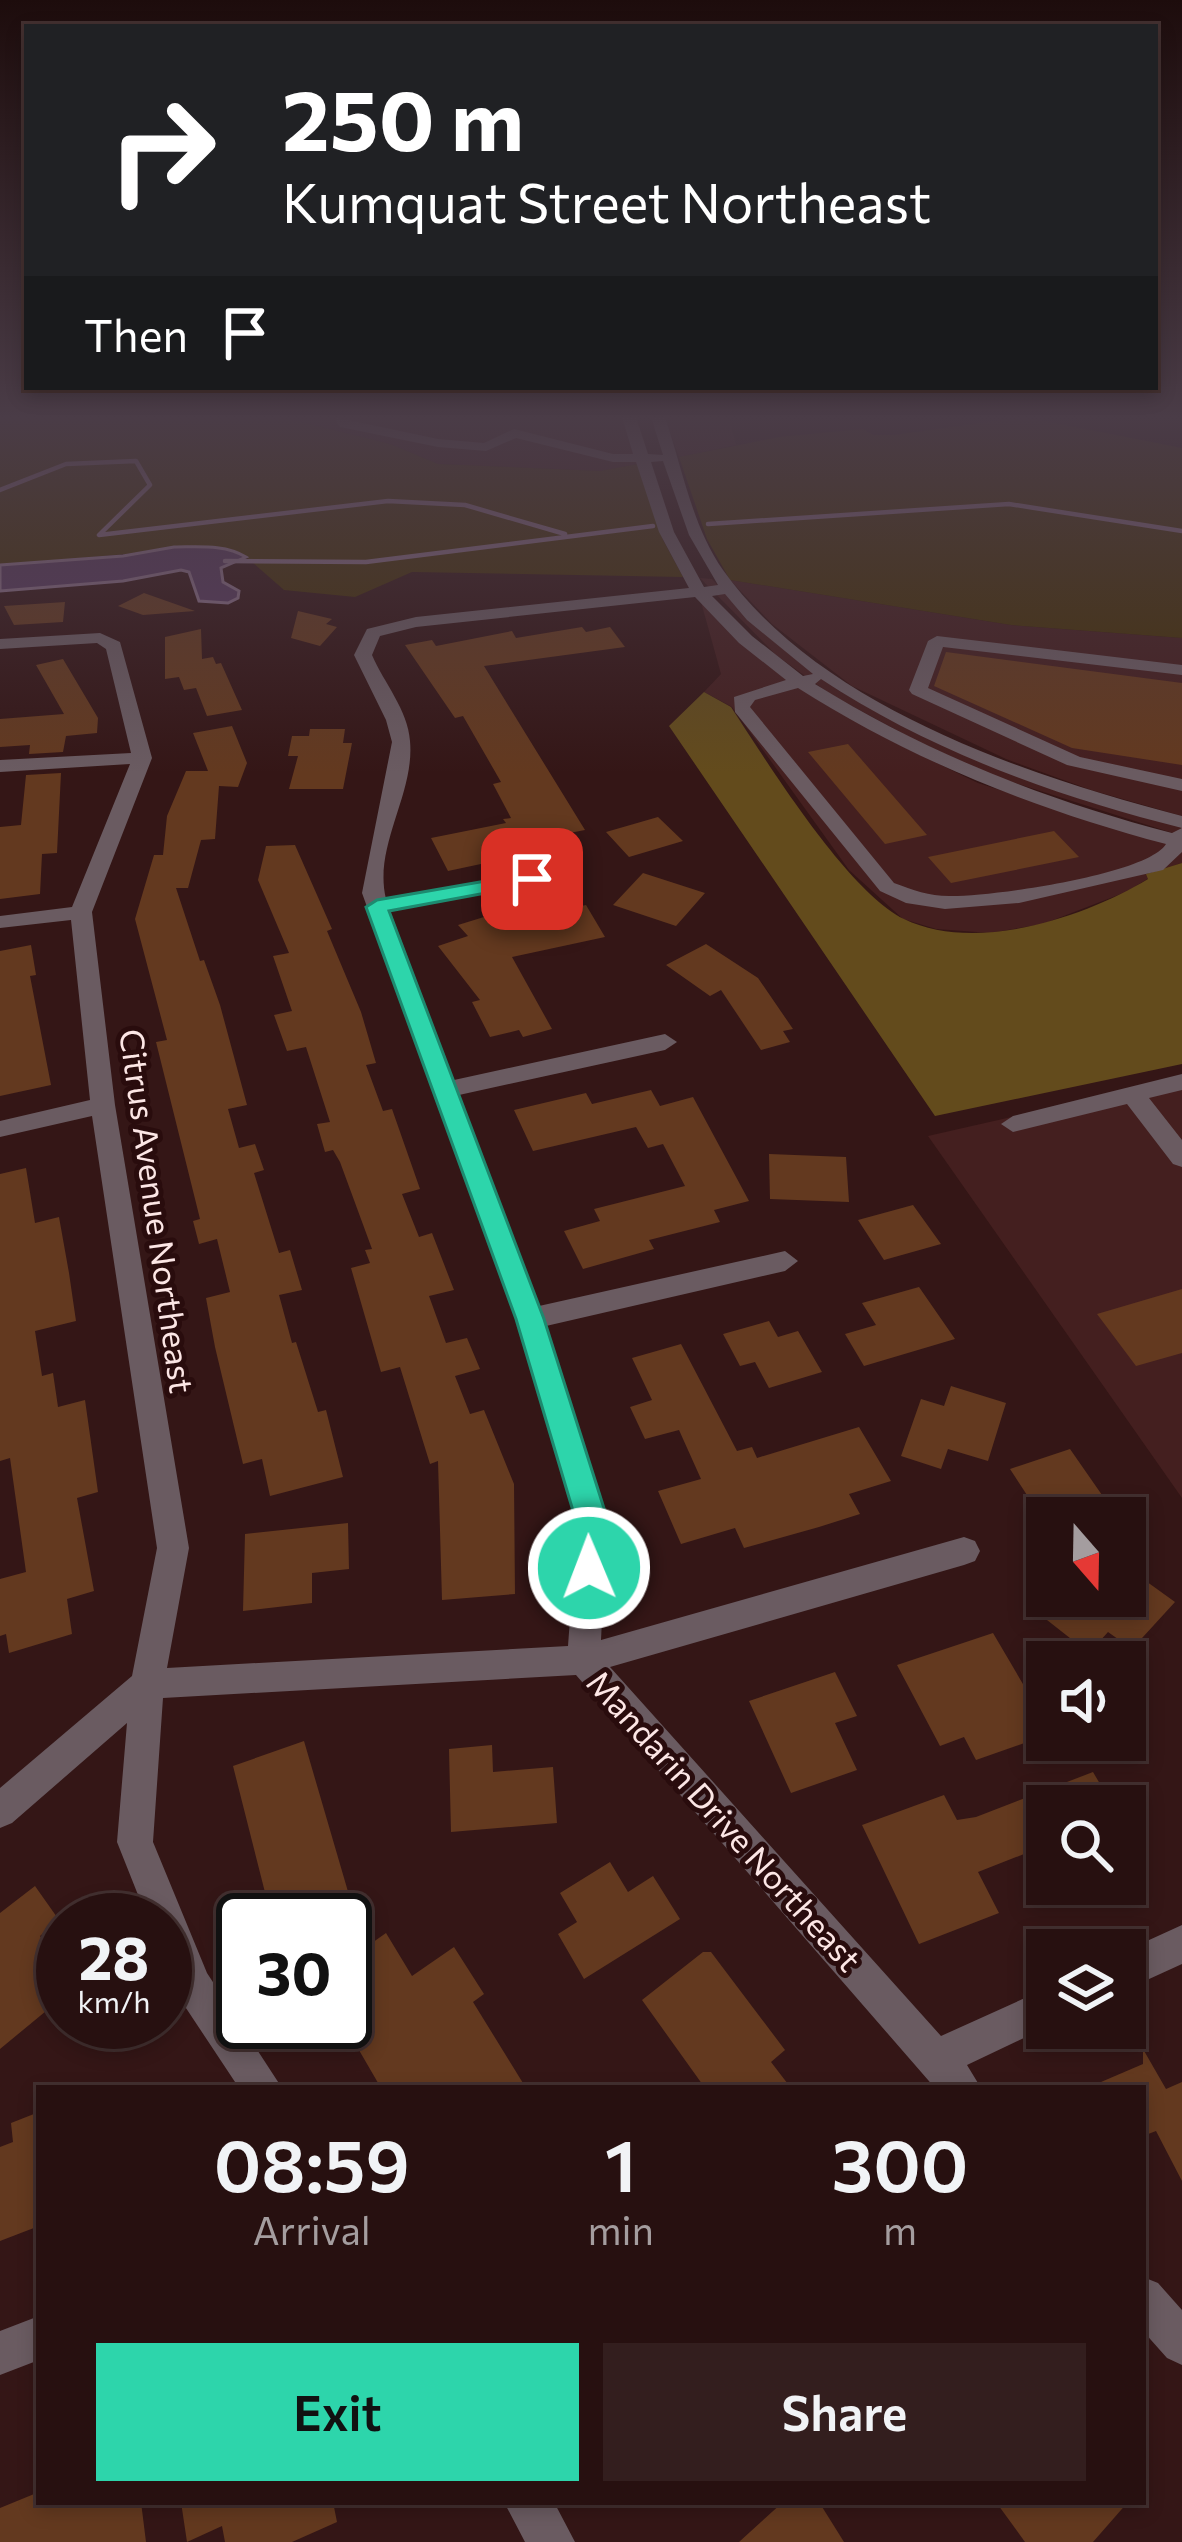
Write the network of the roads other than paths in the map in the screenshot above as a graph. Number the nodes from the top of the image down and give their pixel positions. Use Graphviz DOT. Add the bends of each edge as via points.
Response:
graph roads {
  1 [pos="670,536"];
  2 [pos="698,536"];
  3 [pos="714,591"];
  4 [pos="0,644"];
  5 [pos="1182,670"];
  6 [pos="827,675"];
  7 [pos="803,682"];
  8 [pos="142,758"];
  9 [pos="0,766"];
  10 [pos="1182,785"];
  11 [pos="1181,835"];
  12 [pos="570,872"];
  13 [pos="377,907"];
  14 [pos="81,912"];
  15 [pos="0,922"];
  16 [pos="665,1042"];
  17 [pos="1182,1082"];
  18 [pos="444,1090"];
  19 [pos="1133,1094"];
  20 [pos="103,1105"];
  21 [pos="1013,1124"];
  22 [pos="0,1129"];
  23 [pos="1182,1158"];
  24 [pos="785,1261"];
  25 [pos="530,1319"];
  26 [pos="964,1551"];
  27 [pos="583,1660"];
  28 [pos="147,1684"];
  29 [pos="0,1811"];
  30 [pos="1182,1945"];
  31 [pos="1146,1961"];
  32 [pos="1026,2021"];
  33 [pos="949,2073"];
  34 [pos="260,2085"];
  35 [pos="1146,2301"];
  36 [pos="36,2339"];
  37 [pos="1182,2343"];
  38 [pos="0,2353"];
  39 [pos="529,2505"];
  40 [pos="552,2542"];
  1 -- 3 [label="street"];
  2 -- 3 [label="street"];
  3 -- 6 [label="street"];
  3 -- 7 [label="street" via="768,657"];
  3 -- 13 [label="street, Mandarin Drive Northeast" via="373,633 363,655 402,746 372,871"];
  4 -- 8 [label="street" via="100,638 114,646"];
  5 -- 10 [label="street" via="937,641 917,690 1074,760"];
  6 -- 7 [label="street"];
  6 -- 11 [label="street" via="938,736"];
  7 -- 11 [label="street" via="982,778"];
  7 -- 11 [label="street" via="748,696 741,708 901,896 983,902 1156,866"];
  8 -- 9 [label="street"];
  8 -- 14 [label="street, Citrus Avenue Northeast"];
  12 -- 13 [label="street"];
  13 -- 18 [label="street, Mandarin Drive Northeast"];
  14 -- 15 [label="street"];
  14 -- 20 [label="street, Citrus Avenue Northeast"];
  16 -- 18 [label="street"];
  17 -- 19 [label="street"];
  18 -- 25 [label="street, Mandarin Drive Northeast"];
  19 -- 21 [label="street"];
  19 -- 23 [label="street"];
  20 -- 22 [label="street"];
  20 -- 28 [label="street, Citrus Avenue Northeast" via="173,1548"];
  24 -- 25 [label="street"];
  25 -- 27 [label="street, Mandarin Drive Northeast" via="592,1521"];
  26 -- 27 [label="street"];
  27 -- 28 [label="street"];
  27 -- 33 [label="street, Mandarin Drive Northeast"];
  28 -- 29 [label="street"];
  28 -- 34 [label="street, Citrus Avenue Northeast" via="135,1842 193,1987"];
  30 -- 31 [label="street"];
  32 -- 33 [label="street"];
  35 -- 37 [label="street"];
  36 -- 38 [label="street"];
  39 -- 40 [label="street"];
}
